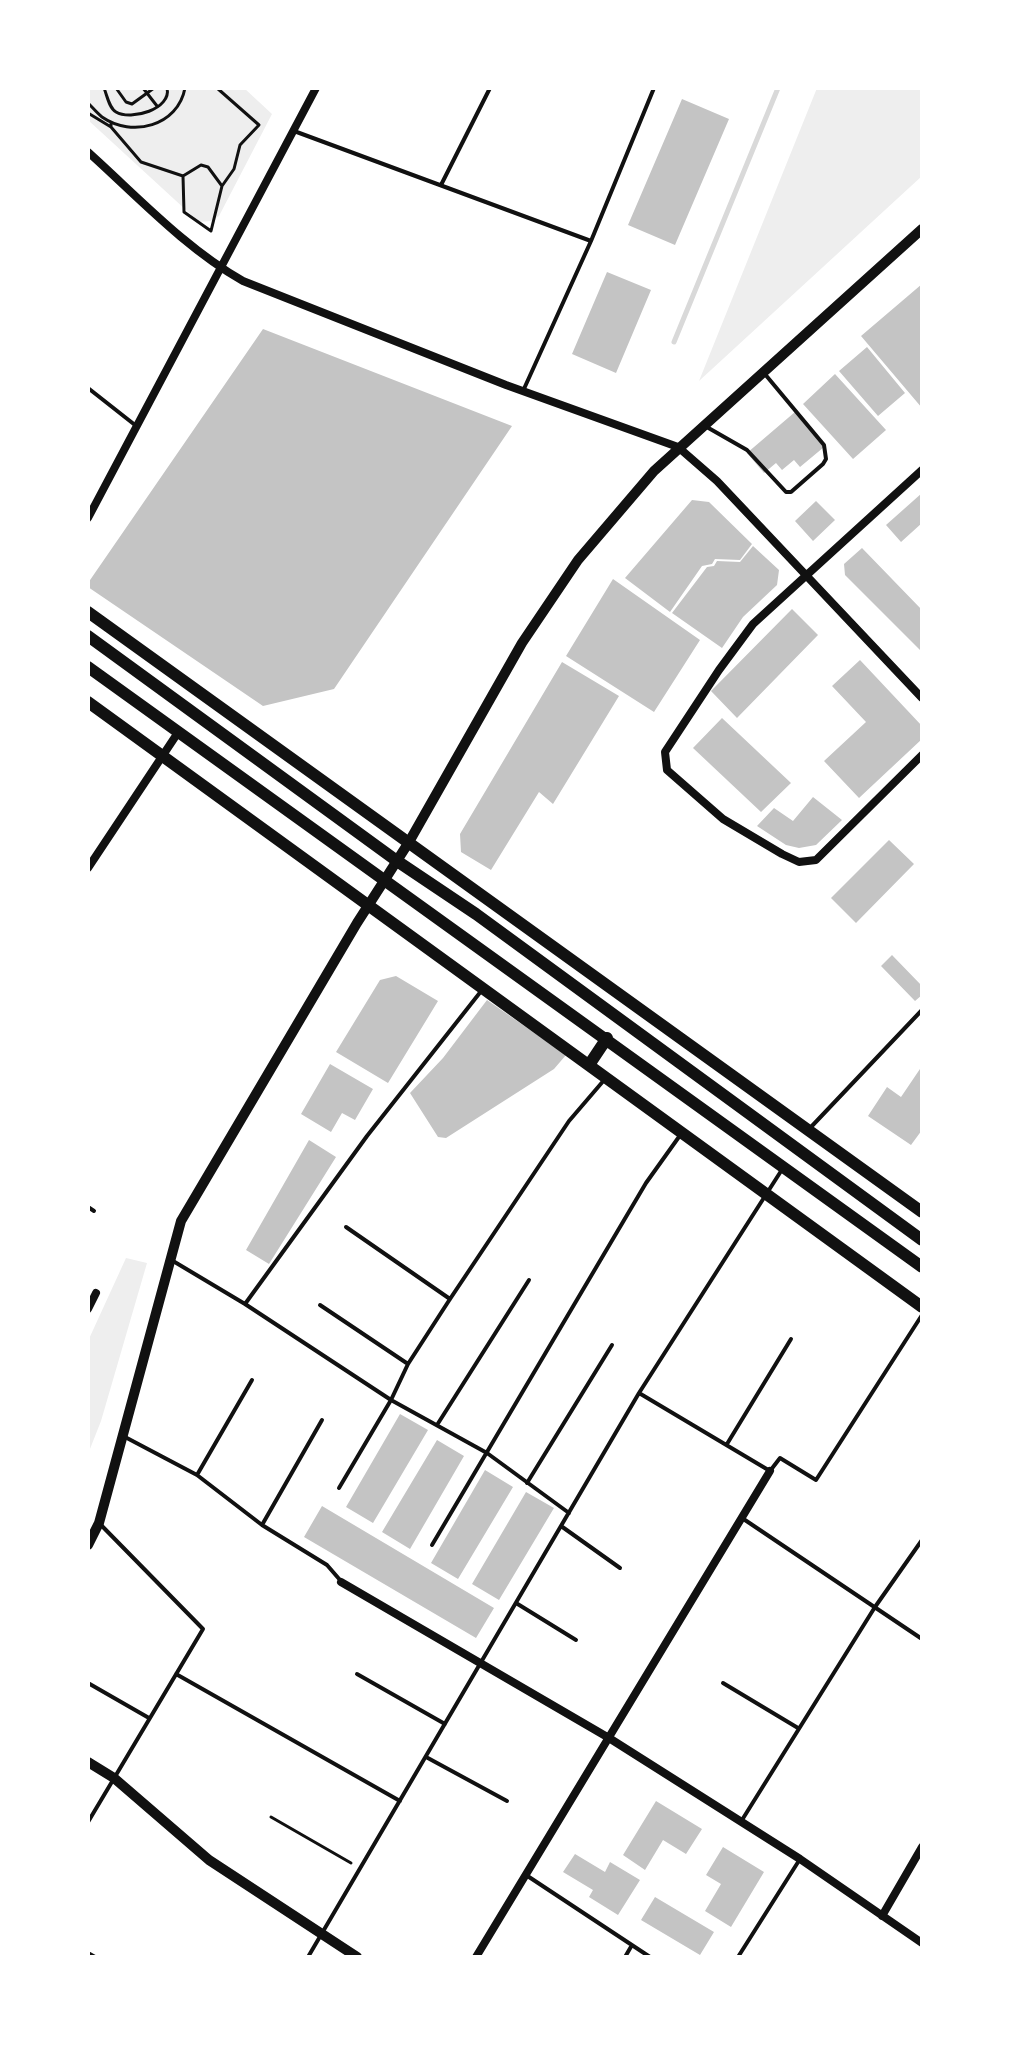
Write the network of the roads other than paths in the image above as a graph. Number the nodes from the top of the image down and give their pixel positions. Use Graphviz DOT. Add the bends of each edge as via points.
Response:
graph roads {
  1 [pos="316,88"];
  2 [pos="490,88"];
  3 [pos="654,88"];
  4 [pos="294,131"];
  5 [pos="88,152"];
  6 [pos="441,185"];
  7 [pos="922,229"];
  8 [pos="591,241"];
  9 [pos="220,267"];
  10 [pos="763,372"];
  11 [pos="88,388"];
  12 [pos="523,391"];
  13 [pos="135,425"];
  14 [pos="703,425"];
  15 [pos="678,447"];
  16 [pos="922,470"];
  17 [pos="88,518"];
  18 [pos="807,574"];
  19 [pos="88,612"];
  20 [pos="88,636"];
  21 [pos="88,667"];
  22 [pos="922,698"];
  23 [pos="88,702"];
  24 [pos="179,731"];
  25 [pos="922,755"];
  26 [pos="163,756"];
  27 [pos="409,842"];
  28 [pos="397,861"];
  29 [pos="88,868"];
  30 [pos="385,882"];
  31 [pos="369,906"];
  32 [pos="483,988"];
  33 [pos="637,1006"];
  34 [pos="922,1010"];
  35 [pos="625,1023"];
  36 [pos="607,1038"];
  37 [pos="589,1065"];
  38 [pos="606,1077"];
  39 [pos="809,1129"];
  40 [pos="682,1133"];
  41 [pos="784,1166"];
  42 [pos="766,1194"];
  43 [pos="88,1207"];
  44 [pos="94,1211"];
  45 [pos="922,1212"];
  46 [pos="346,1227"];
  47 [pos="922,1240"];
  48 [pos="171,1260"];
  49 [pos="922,1267"];
  50 [pos="529,1280"];
  51 [pos="92,1290"];
  52 [pos="450,1299"];
  53 [pos="245,1304"];
  54 [pos="320,1305"];
  55 [pos="922,1307"];
  56 [pos="88,1309"];
  57 [pos="922,1315"];
  58 [pos="791,1339"];
  59 [pos="612,1345"];
  60 [pos="408,1364"];
  61 [pos="252,1380"];
  62 [pos="639,1393"];
  63 [pos="391,1400"];
  64 [pos="322,1420"];
  65 [pos="437,1425"];
  66 [pos="124,1436"];
  67 [pos="727,1444"];
  68 [pos="487,1453"];
  69 [pos="770,1471"];
  70 [pos="197,1475"];
  71 [pos="526,1484"];
  72 [pos="339,1488"];
  73 [pos="569,1513"];
  74 [pos="742,1518"];
  75 [pos="99,1523"];
  76 [pos="262,1525"];
  77 [pos="561,1526"];
  78 [pos="922,1540"];
  79 [pos="88,1545"];
  80 [pos="432,1545"];
  81 [pos="620,1568"];
  82 [pos="341,1582"];
  83 [pos="516,1603"];
  84 [pos="875,1607"];
  85 [pos="922,1639"];
  86 [pos="576,1640"];
  87 [pos="482,1662"];
  88 [pos="176,1674"];
  89 [pos="357,1674"];
  90 [pos="88,1683"];
  91 [pos="723,1683"];
  92 [pos="149,1718"];
  93 [pos="445,1724"];
  94 [pos="798,1728"];
  95 [pos="609,1738"];
  96 [pos="426,1757"];
  97 [pos="88,1762"];
  98 [pos="114,1778"];
  99 [pos="400,1801"];
  100 [pos="507,1801"];
  101 [pos="741,1821"];
  102 [pos="88,1822"];
  103 [pos="922,1847"];
  104 [pos="800,1859"];
  105 [pos="526,1875"];
  106 [pos="882,1916"];
  107 [pos="321,1936"];
  108 [pos="922,1943"];
  109 [pos="632,1945"];
  110 [pos="88,1953"];
  111 [pos="95,1957"];
  112 [pos="308,1957"];
  113 [pos="357,1957"];
  114 [pos="476,1957"];
  115 [pos="625,1957"];
  116 [pos="650,1957"];
  117 [pos="738,1957"];
  1 -- 4 [label="street"];
  2 -- 6 [label="lane"];
  3 -- 8 [label="lane"];
  4 -- 6 [label="lane"];
  4 -- 9 [label="street"];
  5 -- 9 [label="street"];
  6 -- 8 [label="lane"];
  7 -- 10 [label="street"];
  8 -- 12 [label="lane"];
  9 -- 12 [label="street" via="264,290"];
  9 -- 13 [label="street"];
  10 -- 14 [label="street"];
  10 -- 14 [label="lane" via="824,445 823,464 786,492 747,450"];
  11 -- 13 [label="lane"];
  12 -- 15 [label="street"];
  13 -- 17 [label="street"];
  14 -- 15 [label="street"];
  15 -- 18 [label="street"];
  15 -- 27 [label="street" via="625,502 570,572 522,643"];
  16 -- 18 [label="street"];
  18 -- 22 [label="street"];
  18 -- 25 [label="street" via="753,624 719,670 665,752 667,770 723,819 799,862 816,860"];
  19 -- 27 [label="main road"];
  20 -- 28 [label="main road"];
  21 -- 24 [label="main road"];
  23 -- 26 [label="main road"];
  24 -- 26 [label="street"];
  24 -- 30 [label="main road"];
  26 -- 29 [label="street"];
  26 -- 31 [label="main road"];
  27 -- 28 [label="street"];
  27 -- 33 [label="main road"];
  28 -- 30 [label="street"];
  28 -- 35 [label="main road"];
  30 -- 31 [label="street"];
  30 -- 36 [label="main road"];
  31 -- 32 [label="main road"];
  31 -- 48 [label="street" via="181,1221"];
  32 -- 37 [label="main road"];
  32 -- 53 [label="lane"];
  33 -- 35 [label="main road"];
  33 -- 39 [label="main road"];
  34 -- 39 [label="lane"];
  35 -- 47 [label="main road"];
  36 -- 37 [label="main road"];
  36 -- 41 [label="main road"];
  37 -- 38 [label="main road"];
  38 -- 40 [label="main road"];
  38 -- 52 [label="lane" via="569,1121"];
  39 -- 45 [label="main road"];
  40 -- 42 [label="main road"];
  40 -- 68 [label="lane" via="646,1183"];
  41 -- 42 [label="lane"];
  41 -- 49 [label="main road"];
  42 -- 55 [label="main road"];
  42 -- 62 [label="lane"];
  43 -- 44 [label="lane"];
  46 -- 52 [label="lane"];
  48 -- 53 [label="lane"];
  48 -- 66 [label="street"];
  50 -- 65 [label="lane"];
  51 -- 56 [label="street"];
  52 -- 60 [label="lane"];
  53 -- 63 [label="lane"];
  54 -- 60 [label="lane"];
  57 -- 69 [label="lane" via="816,1480 780,1458"];
  58 -- 67 [label="lane"];
  59 -- 71 [label="lane"];
  60 -- 63 [label="lane"];
  61 -- 70 [label="lane"];
  62 -- 67 [label="lane"];
  62 -- 73 [label="lane"];
  63 -- 65 [label="lane"];
  63 -- 72 [label="lane"];
  64 -- 76 [label="lane"];
  65 -- 68 [label="lane"];
  66 -- 70 [label="lane"];
  66 -- 75 [label="street"];
  67 -- 69 [label="lane"];
  68 -- 71 [label="lane"];
  68 -- 80 [label="lane"];
  69 -- 74 [label="street"];
  70 -- 76 [label="lane"];
  71 -- 73 [label="lane"];
  73 -- 77 [label="lane"];
  74 -- 84 [label="lane"];
  74 -- 95 [label="street"];
  75 -- 79 [label="street"];
  75 -- 88 [label="lane" via="203,1629"];
  76 -- 82 [label="lane" via="327,1565"];
  77 -- 81 [label="lane"];
  77 -- 83 [label="lane"];
  78 -- 84 [label="lane"];
  82 -- 87 [label="street"];
  83 -- 86 [label="lane"];
  83 -- 87 [label="lane"];
  84 -- 85 [label="lane"];
  84 -- 94 [label="lane"];
  87 -- 93 [label="lane"];
  87 -- 95 [label="street"];
  88 -- 92 [label="lane"];
  88 -- 99 [label="lane"];
  89 -- 93 [label="lane"];
  90 -- 92 [label="lane"];
  91 -- 94 [label="lane"];
  92 -- 98 [label="lane"];
  93 -- 96 [label="lane"];
  94 -- 101 [label="lane"];
  95 -- 101 [label="street"];
  95 -- 105 [label="street"];
  96 -- 99 [label="lane"];
  96 -- 100 [label="lane"];
  97 -- 98 [label="street"];
  98 -- 102 [label="lane"];
  98 -- 107 [label="street" via="209,1860"];
  99 -- 107 [label="lane"];
  101 -- 104 [label="street"];
  103 -- 106 [label="street"];
  104 -- 106 [label="street"];
  104 -- 117 [label="lane"];
  105 -- 109 [label="lane"];
  105 -- 114 [label="street"];
  106 -- 108 [label="street"];
  107 -- 112 [label="lane"];
  107 -- 113 [label="street"];
  109 -- 115 [label="lane"];
  109 -- 116 [label="lane"];
  110 -- 111 [label="lane"];
}
